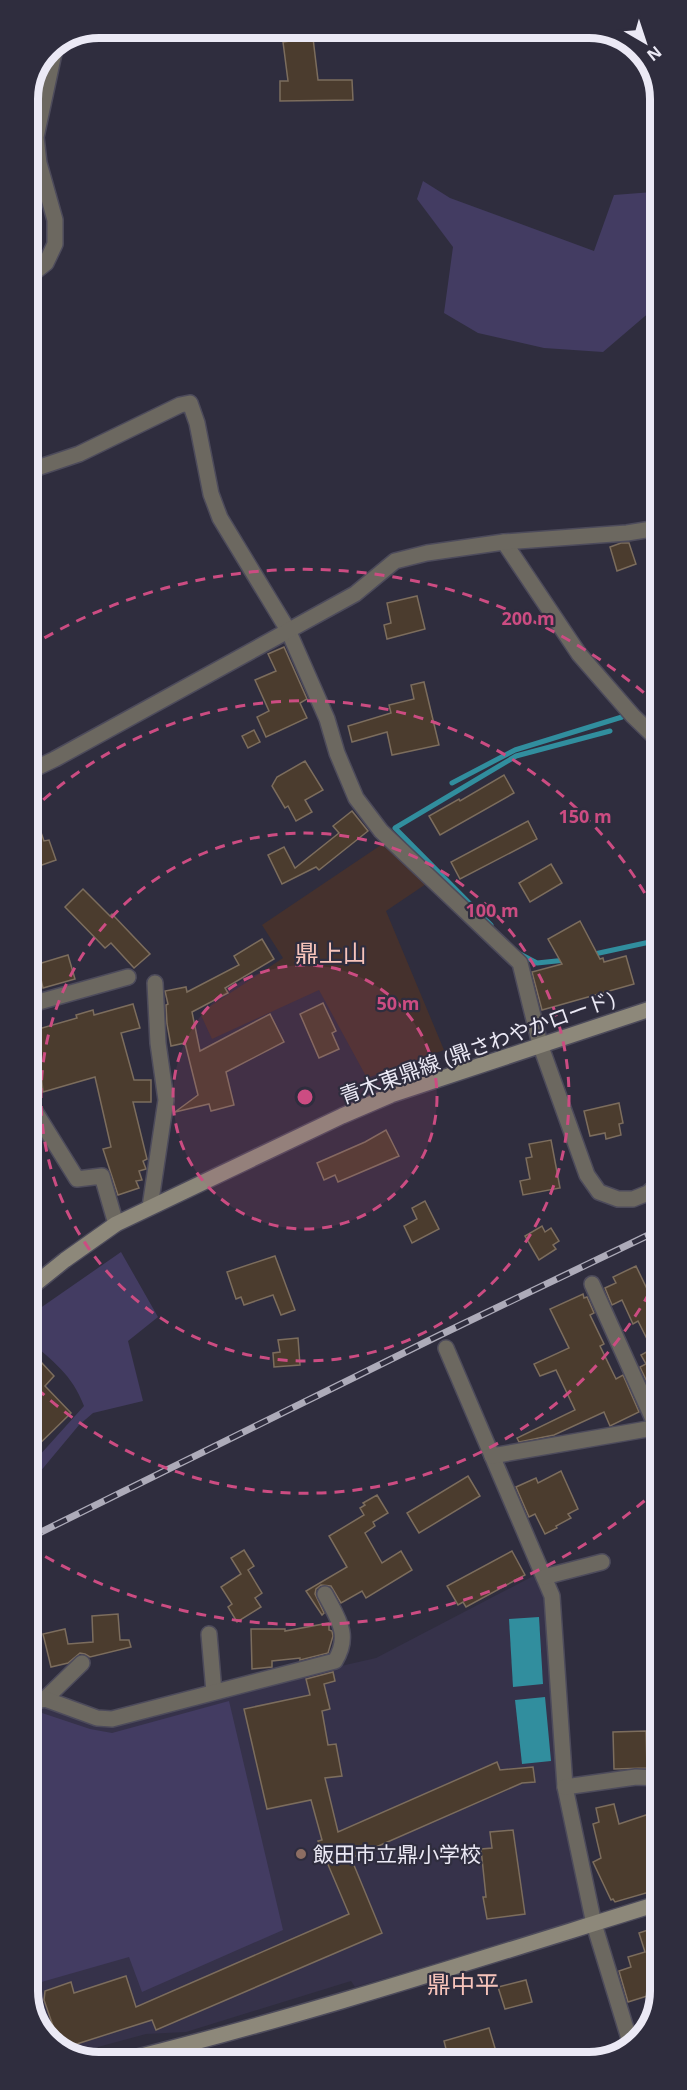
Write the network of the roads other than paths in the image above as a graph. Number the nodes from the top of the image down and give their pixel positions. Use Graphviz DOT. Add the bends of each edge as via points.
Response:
graph roads {
  1 [pos="52,60"];
  2 [pos="38,110"];
  3 [pos="38,160"];
  4 [pos="38,269"];
  5 [pos="38,468"];
  6 [pos="650,529"];
  7 [pos="504,542"];
  8 [pos="288,630"];
  9 [pos="650,732"];
  10 [pos="38,767"];
  11 [pos="128,977"];
  12 [pos="155,983"];
  13 [pos="38,1002"];
  14 [pos="650,1009"];
  15 [pos="540,1044"];
  16 [pos="38,1116"];
  17 [pos="650,1191"];
  18 [pos="150,1208"];
  19 [pos="117,1224"];
  20 [pos="38,1280"];
  21 [pos="592,1284"];
  22 [pos="446,1348"];
  23 [pos="650,1411"];
  24 [pos="650,1429"];
  25 [pos="492,1456"];
  26 [pos="602,1562"];
  27 [pos="544,1577"];
  28 [pos="325,1594"];
  29 [pos="209,1634"];
  30 [pos="82,1663"];
  31 [pos="214,1692"];
  32 [pos="45,1700"];
  33 [pos="38,1701"];
  34 [pos="650,1778"];
  35 [pos="565,1787"];
  36 [pos="650,1906"];
  37 [pos="594,1924"];
  38 [pos="629,2037"];
  39 [pos="157,2052"];
  1 -- 2 [label="street"];
  3 -- 4 [label="street" via="56,220 55,244 46,263"];
  5 -- 8 [label="street" via="79,454 190,403 220,518"];
  6 -- 7 [label="street"];
  7 -- 8 [label="street" via="395,561 355,594"];
  7 -- 9 [label="street" via="579,654"];
  8 -- 10 [label="street"];
  8 -- 15 [label="street" via="356,798 381,831 520,963"];
  11 -- 13 [label="street"];
  12 -- 18 [label="street" via="166,1100"];
  14 -- 15 [label="main road, 青木東鼎線 (鼎さわやかロード)"];
  15 -- 17 [label="street" via="587,1174 599,1192 618,1200 633,1199"];
  15 -- 18 [label="main road, 青木東鼎線 (鼎さわやかロード)" via="391,1095"];
  16 -- 19 [label="street" via="77,1179 102,1176"];
  18 -- 19 [label="main road, 青木東鼎線 (鼎さわやかロード)"];
  19 -- 20 [label="main road, 青木東鼎線 (鼎さわやかロード)"];
  21 -- 23 [label="street"];
  22 -- 25 [label="street"];
  24 -- 25 [label="street"];
  25 -- 27 [label="street"];
  26 -- 27 [label="street"];
  27 -- 35 [label="street" via="552,1596"];
  28 -- 31 [label="street" via="344,1636 336,1662"];
  29 -- 31 [label="street"];
  30 -- 32 [label="street"];
  31 -- 32 [label="street" via="112,1719 97,1718"];
  32 -- 33 [label="street"];
  34 -- 35 [label="street"];
  35 -- 37 [label="street"];
  36 -- 37 [label="main road"];
  37 -- 38 [label="street"];
  37 -- 39 [label="main road"];
}
